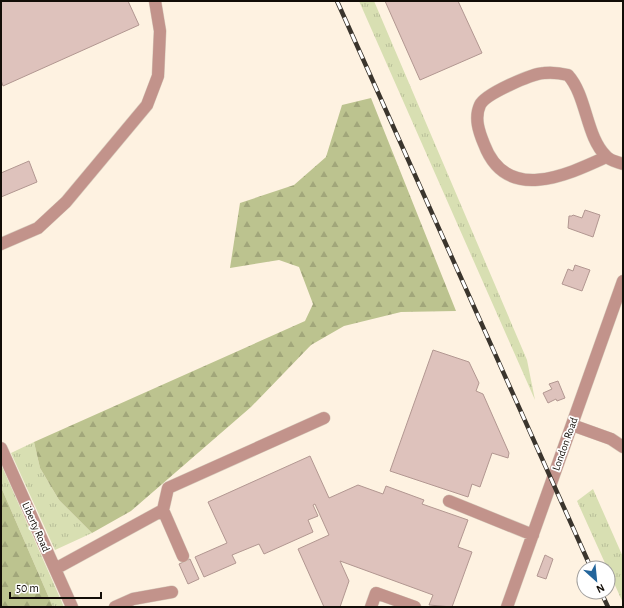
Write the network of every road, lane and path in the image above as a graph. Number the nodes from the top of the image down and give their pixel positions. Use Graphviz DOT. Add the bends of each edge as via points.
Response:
graph roads {
  1 [pos="155,1"];
  2 [pos="606,157"];
  3 [pos="623,164"];
  4 [pos="1,244"];
  5 [pos="623,281"];
  6 [pos="324,418"];
  7 [pos="572,425"];
  8 [pos="623,447"];
  9 [pos="1,448"];
  10 [pos="449,501"];
  11 [pos="162,510"];
  12 [pos="533,535"];
  13 [pos="183,556"];
  14 [pos="55,569"];
  15 [pos="172,592"];
  16 [pos="72,607"];
  17 [pos="115,607"];
  18 [pos="371,607"];
  19 [pos="415,607"];
  20 [pos="507,607"];
  1 -- 4 [label="street" via="160,31 158,76 147,105 66,202 38,228"];
  2 -- 2 [label="street" via="596,141 577,88 568,75 554,72 533,76 488,96 480,105 477,115 478,126 487,152 495,164 518,179 551,179"];
  2 -- 3 [label="street"];
  5 -- 7 [label="street, London Road"];
  6 -- 11 [label="street" via="168,488"];
  7 -- 8 [label="street"];
  7 -- 12 [label="street, London Road"];
  9 -- 14 [label="street, Liberty Road"];
  10 -- 12 [label="street"];
  11 -- 13 [label="street"];
  11 -- 14 [label="street"];
  12 -- 20 [label="street, London Road"];
  14 -- 16 [label="street, Liberty Road"];
  15 -- 17 [label="street" via="133,600"];
  18 -- 19 [label="street" via="376,593"];
}
